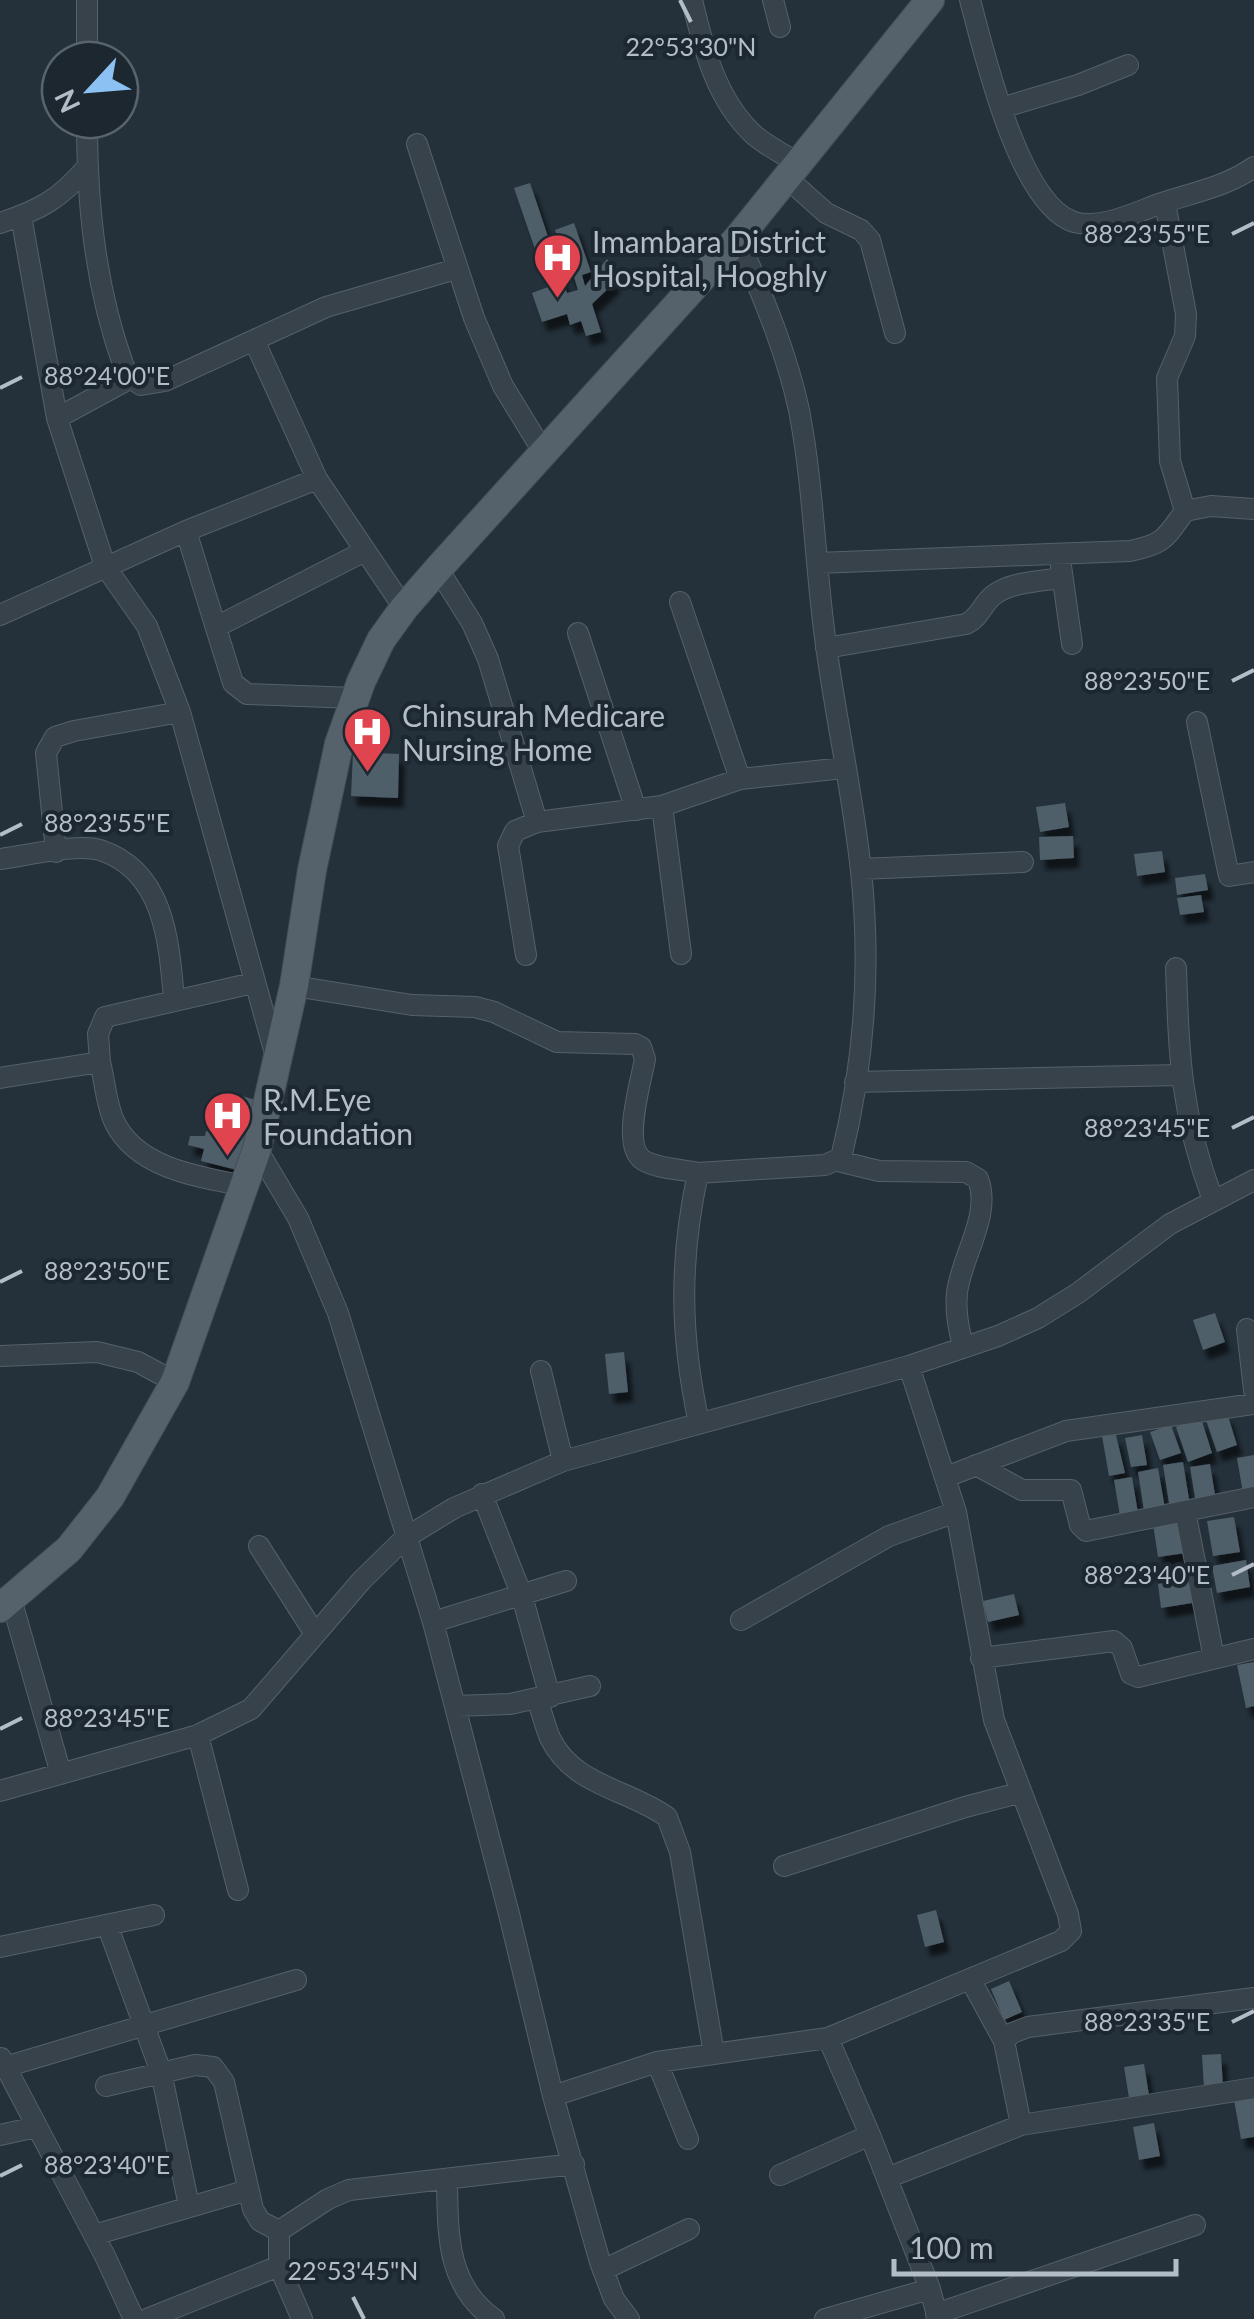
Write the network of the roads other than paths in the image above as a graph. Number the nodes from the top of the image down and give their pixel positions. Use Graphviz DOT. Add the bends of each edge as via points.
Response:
graph roads {
  1 [pos="87,0"];
  2 [pos="692,0"];
  3 [pos="774,0"];
  4 [pos="930,0"];
  5 [pos="970,0"];
  6 [pos="780,27"];
  7 [pos="87,40"];
  8 [pos="1128,65"];
  9 [pos="1002,108"];
  10 [pos="87,140"];
  11 [pos="418,144"];
  12 [pos="87,167"];
  13 [pos="1254,167"];
  14 [pos="793,171"];
  15 [pos="1165,202"];
  16 [pos="22,216"];
  17 [pos="0,223"];
  18 [pos="738,238"];
  19 [pos="456,270"];
  20 [pos="895,334"];
  21 [pos="254,340"];
  22 [pos="131,378"];
  23 [pos="58,418"];
  24 [pos="544,453"];
  25 [pos="317,479"];
  26 [pos="1254,509"];
  27 [pos="1186,511"];
  28 [pos="186,530"];
  29 [pos="364,552"];
  30 [pos="1060,554"];
  31 [pos="817,563"];
  32 [pos="105,566"];
  33 [pos="438,569"];
  34 [pos="1062,578"];
  35 [pos="680,602"];
  36 [pos="404,608"];
  37 [pos="0,615"];
  38 [pos="216,627"];
  39 [pos="578,633"];
  40 [pos="1072,644"];
  41 [pos="826,648"];
  42 [pos="355,698"];
  43 [pos="180,712"];
  44 [pos="1198,722"];
  45 [pos="844,768"];
  46 [pos="740,778"];
  47 [pos="662,806"];
  48 [pos="636,810"];
  49 [pos="537,822"];
  50 [pos="56,852"];
  51 [pos="0,859"];
  52 [pos="1023,862"];
  53 [pos="861,869"];
  54 [pos="1254,872"];
  55 [pos="681,954"];
  56 [pos="526,955"];
  57 [pos="1176,968"];
  58 [pos="252,983"];
  59 [pos="294,986"];
  60 [pos="174,999"];
  61 [pos="100,1062"];
  62 [pos="278,1064"];
  63 [pos="1180,1075"];
  64 [pos="0,1078"];
  65 [pos="855,1082"];
  66 [pos="257,1148"];
  67 [pos="838,1161"];
  68 [pos="698,1172"];
  69 [pos="1254,1180"];
  70 [pos="245,1186"];
  71 [pos="1214,1200"];
  72 [pos="1247,1329"];
  73 [pos="963,1348"];
  74 [pos="0,1356"];
  75 [pos="909,1366"];
  76 [pos="541,1371"];
  77 [pos="175,1382"];
  78 [pos="1254,1390"];
  79 [pos="1254,1404"];
  80 [pos="700,1423"];
  81 [pos="563,1462"];
  82 [pos="976,1466"];
  83 [pos="946,1478"];
  84 [pos="482,1494"];
  85 [pos="1254,1497"];
  86 [pos="1185,1510"];
  87 [pos="956,1512"];
  88 [pos="405,1538"];
  89 [pos="259,1546"];
  90 [pos="566,1582"];
  91 [pos="522,1596"];
  92 [pos="6,1603"];
  93 [pos="741,1620"];
  94 [pos="433,1622"];
  95 [pos="315,1634"];
  96 [pos="1254,1650"];
  97 [pos="981,1658"];
  98 [pos="1214,1658"];
  99 [pos="590,1686"];
  100 [pos="544,1699"];
  101 [pos="454,1706"];
  102 [pos="198,1735"];
  103 [pos="61,1774"];
  104 [pos="0,1791"];
  105 [pos="1019,1794"];
  106 [pos="784,1866"];
  107 [pos="238,1890"];
  108 [pos="154,1916"];
  109 [pos="108,1927"];
  110 [pos="0,1947"];
  111 [pos="970,1979"];
  112 [pos="296,1980"];
  113 [pos="1254,1998"];
  114 [pos="144,2024"];
  115 [pos="828,2038"];
  116 [pos="1004,2041"];
  117 [pos="714,2054"];
  118 [pos="2,2062"];
  119 [pos="658,2062"];
  120 [pos="161,2072"];
  121 [pos="106,2086"];
  122 [pos="1254,2088"];
  123 [pos="553,2096"];
  124 [pos="1020,2125"];
  125 [pos="36,2126"];
  126 [pos="870,2135"];
  127 [pos="0,2136"];
  128 [pos="688,2139"];
  129 [pos="574,2164"];
  130 [pos="780,2175"];
  131 [pos="887,2178"];
  132 [pos="447,2180"];
  133 [pos="248,2190"];
  134 [pos="189,2206"];
  135 [pos="1195,2225"];
  136 [pos="689,2229"];
  137 [pos="279,2231"];
  138 [pos="94,2235"];
  139 [pos="279,2266"];
  140 [pos="603,2270"];
  141 [pos="930,2289"];
  142 [pos="937,2316"];
  143 [pos="134,2319"];
  144 [pos="147,2319"];
  145 [pos="302,2319"];
  146 [pos="494,2319"];
  147 [pos="630,2319"];
  148 [pos="825,2319"];
  1 -- 7 [label="street"];
  2 -- 14 [label="street" via="724,95"];
  3 -- 6 [label="street"];
  4 -- 14 [label="main road"];
  5 -- 9 [label="street"];
  8 -- 9 [label="street"];
  9 -- 15 [label="street" via="1032,184 1060,215 1088,224"];
  10 -- 12 [label="street"];
  11 -- 19 [label="street"];
  12 -- 16 [label="street" via="60,195"];
  12 -- 22 [label="street" via="101,286"];
  13 -- 15 [label="street"];
  14 -- 18 [label="main road"];
  14 -- 20 [label="street" via="826,213 870,240"];
  15 -- 27 [label="street" via="1186,314 1185,336 1167,378 1170,461"];
  16 -- 17 [label="street"];
  16 -- 23 [label="street"];
  18 -- 24 [label="main road"];
  18 -- 31 [label="street" via="773,320 799,411"];
  19 -- 21 [label="street" via="326,306"];
  19 -- 24 [label="street" via="503,386"];
  21 -- 22 [label="street" via="151,386"];
  21 -- 25 [label="street"];
  22 -- 23 [label="street"];
  23 -- 32 [label="street"];
  24 -- 33 [label="main road"];
  25 -- 28 [label="street"];
  25 -- 29 [label="street"];
  26 -- 27 [label="street"];
  27 -- 30 [label="street" via="1171,534 1149,547"];
  28 -- 32 [label="street"];
  28 -- 38 [label="street"];
  29 -- 36 [label="street"];
  29 -- 38 [label="street"];
  30 -- 31 [label="street"];
  30 -- 34 [label="street"];
  31 -- 41 [label="street"];
  32 -- 37 [label="street"];
  32 -- 43 [label="street" via="147,626"];
  33 -- 36 [label="main road"];
  33 -- 49 [label="street" via="488,659"];
  34 -- 40 [label="street"];
  34 -- 41 [label="street" via="1003,589 966,624"];
  35 -- 46 [label="street"];
  36 -- 42 [label="main road"];
  38 -- 42 [label="street" via="234,683 247,694"];
  39 -- 48 [label="street"];
  41 -- 45 [label="street"];
  42 -- 59 [label="main road" via="312,870"];
  43 -- 50 [label="street" via="55,737 46,753"];
  43 -- 58 [label="street"];
  44 -- 54 [label="street" via="1229,876"];
  45 -- 46 [label="street"];
  45 -- 53 [label="street"];
  46 -- 47 [label="street"];
  47 -- 48 [label="street"];
  47 -- 55 [label="street"];
  48 -- 49 [label="street"];
  49 -- 56 [label="street" via="514,831 508,846"];
  50 -- 51 [label="street"];
  50 -- 60 [label="street" via="99,850 152,891 170,950"];
  52 -- 53 [label="street"];
  53 -- 65 [label="street" via="865,969"];
  57 -- 63 [label="street"];
  58 -- 60 [label="street"];
  58 -- 62 [label="street"];
  59 -- 62 [label="main road"];
  59 -- 68 [label="street" via="484,1010 557,1042 635,1044 645,1059 634,1148 646,1162"];
  60 -- 61 [label="street" via="106,1017 98,1034"];
  61 -- 64 [label="street"];
  61 -- 70 [label="street" via="114,1121 135,1146 166,1167"];
  62 -- 66 [label="main road"];
  63 -- 65 [label="street"];
  63 -- 71 [label="street" via="1190,1131"];
  65 -- 67 [label="street"];
  66 -- 70 [label="main road"];
  66 -- 88 [label="street" via="298,1218 338,1313"];
  67 -- 68 [label="street"];
  67 -- 73 [label="street" via="879,1171 966,1172 978,1179 981,1207 957,1294"];
  68 -- 80 [label="street" via="683,1322"];
  69 -- 71 [label="street"];
  70 -- 77 [label="main road"];
  71 -- 73 [label="street" via="1038,1318"];
  72 -- 78 [label="street"];
  73 -- 75 [label="street"];
  74 -- 77 [label="street" via="97,1352 138,1362"];
  75 -- 80 [label="street"];
  75 -- 83 [label="street"];
  76 -- 81 [label="street"];
  77 -- 92 [label="main road" via="110,1497 69,1549"];
  79 -- 82 [label="street" via="1066,1431"];
  80 -- 81 [label="street"];
  81 -- 84 [label="street"];
  82 -- 83 [label="street"];
  82 -- 86 [label="street" via="1022,1490 1070,1490 1086,1530"];
  83 -- 87 [label="street"];
  84 -- 88 [label="street"];
  84 -- 91 [label="street"];
  85 -- 86 [label="street"];
  86 -- 98 [label="street"];
  87 -- 93 [label="street" via="890,1536"];
  87 -- 97 [label="street"];
  88 -- 94 [label="street"];
  88 -- 95 [label="street"];
  89 -- 95 [label="street"];
  90 -- 91 [label="street"];
  91 -- 94 [label="street"];
  91 -- 100 [label="street"];
  92 -- 103 [label="street"];
  94 -- 101 [label="street"];
  95 -- 102 [label="street" via="251,1709"];
  96 -- 98 [label="street"];
  97 -- 98 [label="street" via="1114,1641 1138,1677"];
  97 -- 105 [label="street"];
  99 -- 100 [label="street"];
  100 -- 101 [label="street"];
  100 -- 117 [label="street" via="550,1738 566,1761 667,1817 680,1852"];
  101 -- 123 [label="street"];
  102 -- 103 [label="street"];
  102 -- 107 [label="street"];
  103 -- 104 [label="street"];
  105 -- 106 [label="street"];
  105 -- 111 [label="street" via="1071,1930 1062,1941"];
  108 -- 109 [label="street"];
  109 -- 110 [label="street"];
  109 -- 114 [label="street"];
  111 -- 115 [label="street"];
  111 -- 116 [label="street"];
  112 -- 114 [label="street"];
  113 -- 116 [label="street" via="1028,2027"];
  114 -- 118 [label="street"];
  114 -- 120 [label="street"];
  115 -- 117 [label="street"];
  115 -- 126 [label="street"];
  116 -- 124 [label="street"];
  117 -- 119 [label="street"];
  118 -- 125 [label="street"];
  119 -- 123 [label="street"];
  119 -- 128 [label="street"];
  120 -- 121 [label="street"];
  120 -- 133 [label="street" via="206,2064 219,2073"];
  120 -- 134 [label="street"];
  122 -- 124 [label="street"];
  123 -- 129 [label="street"];
  124 -- 131 [label="street"];
  125 -- 127 [label="street"];
  125 -- 138 [label="street"];
  126 -- 130 [label="street"];
  126 -- 131 [label="street"];
  129 -- 132 [label="street"];
  129 -- 140 [label="street"];
  131 -- 141 [label="street"];
  132 -- 137 [label="street" via="349,2190"];
  132 -- 146 [label="street" via="454,2266 467,2294"];
  133 -- 134 [label="street"];
  133 -- 137 [label="street" via="260,2221"];
  134 -- 138 [label="street"];
  135 -- 142 [label="street"];
  136 -- 140 [label="street"];
  137 -- 139 [label="street"];
  138 -- 143 [label="street"];
  139 -- 144 [label="street"];
  139 -- 145 [label="street"];
  140 -- 147 [label="street"];
  141 -- 142 [label="street"];
  141 -- 148 [label="street"];
}
